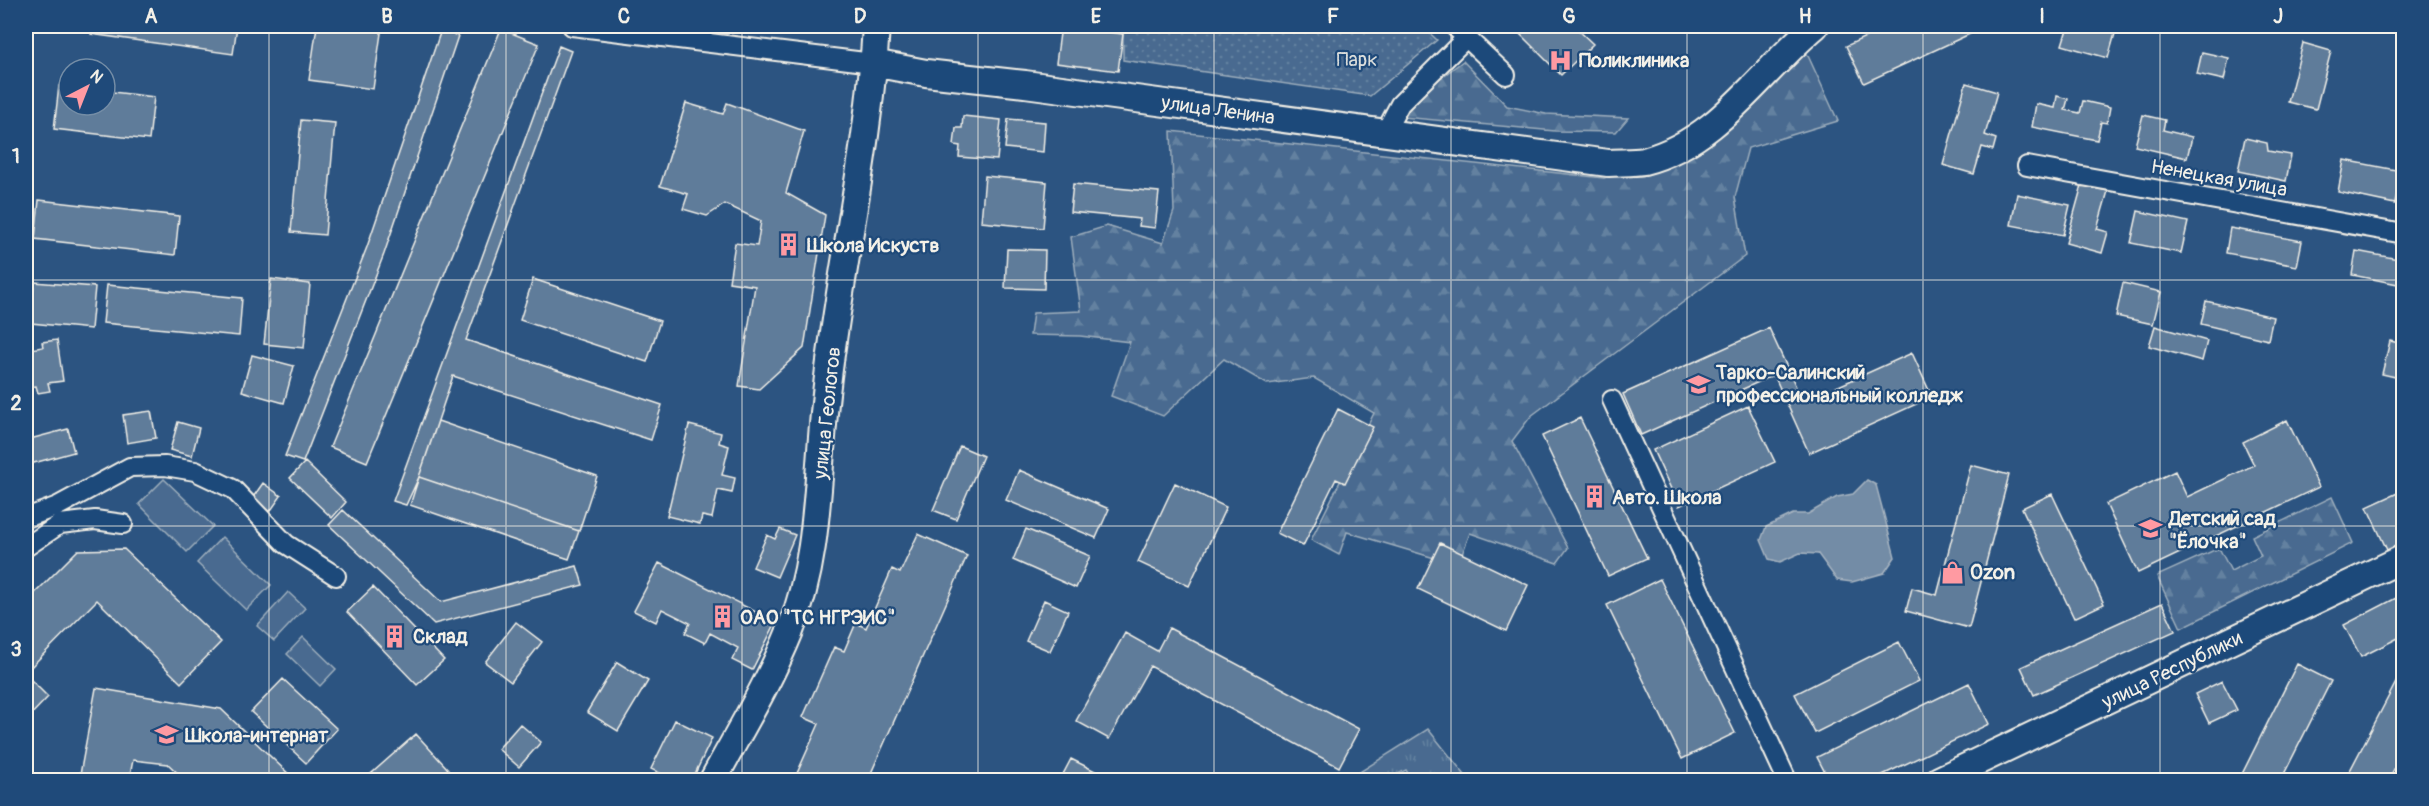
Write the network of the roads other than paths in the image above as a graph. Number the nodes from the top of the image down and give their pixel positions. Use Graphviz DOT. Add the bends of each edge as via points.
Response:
graph roads {
  1 [pos="572,26"];
  2 [pos="876,26"];
  3 [pos="1815,26"];
  4 [pos="1460,32"];
  5 [pos="873,63"];
  6 [pos="1506,75"];
  7 [pos="1384,134"];
  8 [pos="2027,166"];
  9 [pos="2403,234"];
  10 [pos="1612,400"];
  11 [pos="26,518"];
  12 [pos="123,524"];
  13 [pos="26,547"];
  14 [pos="2403,558"];
  15 [pos="336,576"];
  16 [pos="1947,779"];
  17 [pos="713,780"];
  18 [pos="1786,780"];
  1 -- 5 [label="street, улица Ленина"];
  2 -- 5 [label="street, улица Геологов"];
  3 -- 7 [label="street, улица Ленина" via="1748,94 1695,138 1643,161 1608,163"];
  4 -- 6 [label="street"];
  4 -- 7 [label="street" via="1400,104"];
  5 -- 7 [label="street, улица Ленина"];
  5 -- 17 [label="street, улица Геологов" via="825,403 818,503 804,588 790,631"];
  8 -- 9 [label="street, Ненецкая улица"];
  10 -- 18 [label="street"];
  11 -- 15 [label="street" via="58,506 130,467 165,466 195,471 232,489 286,543"];
  12 -- 13 [label="street" via="95,520 60,524"];
  14 -- 16 [label="street, улица Республики"];
}
